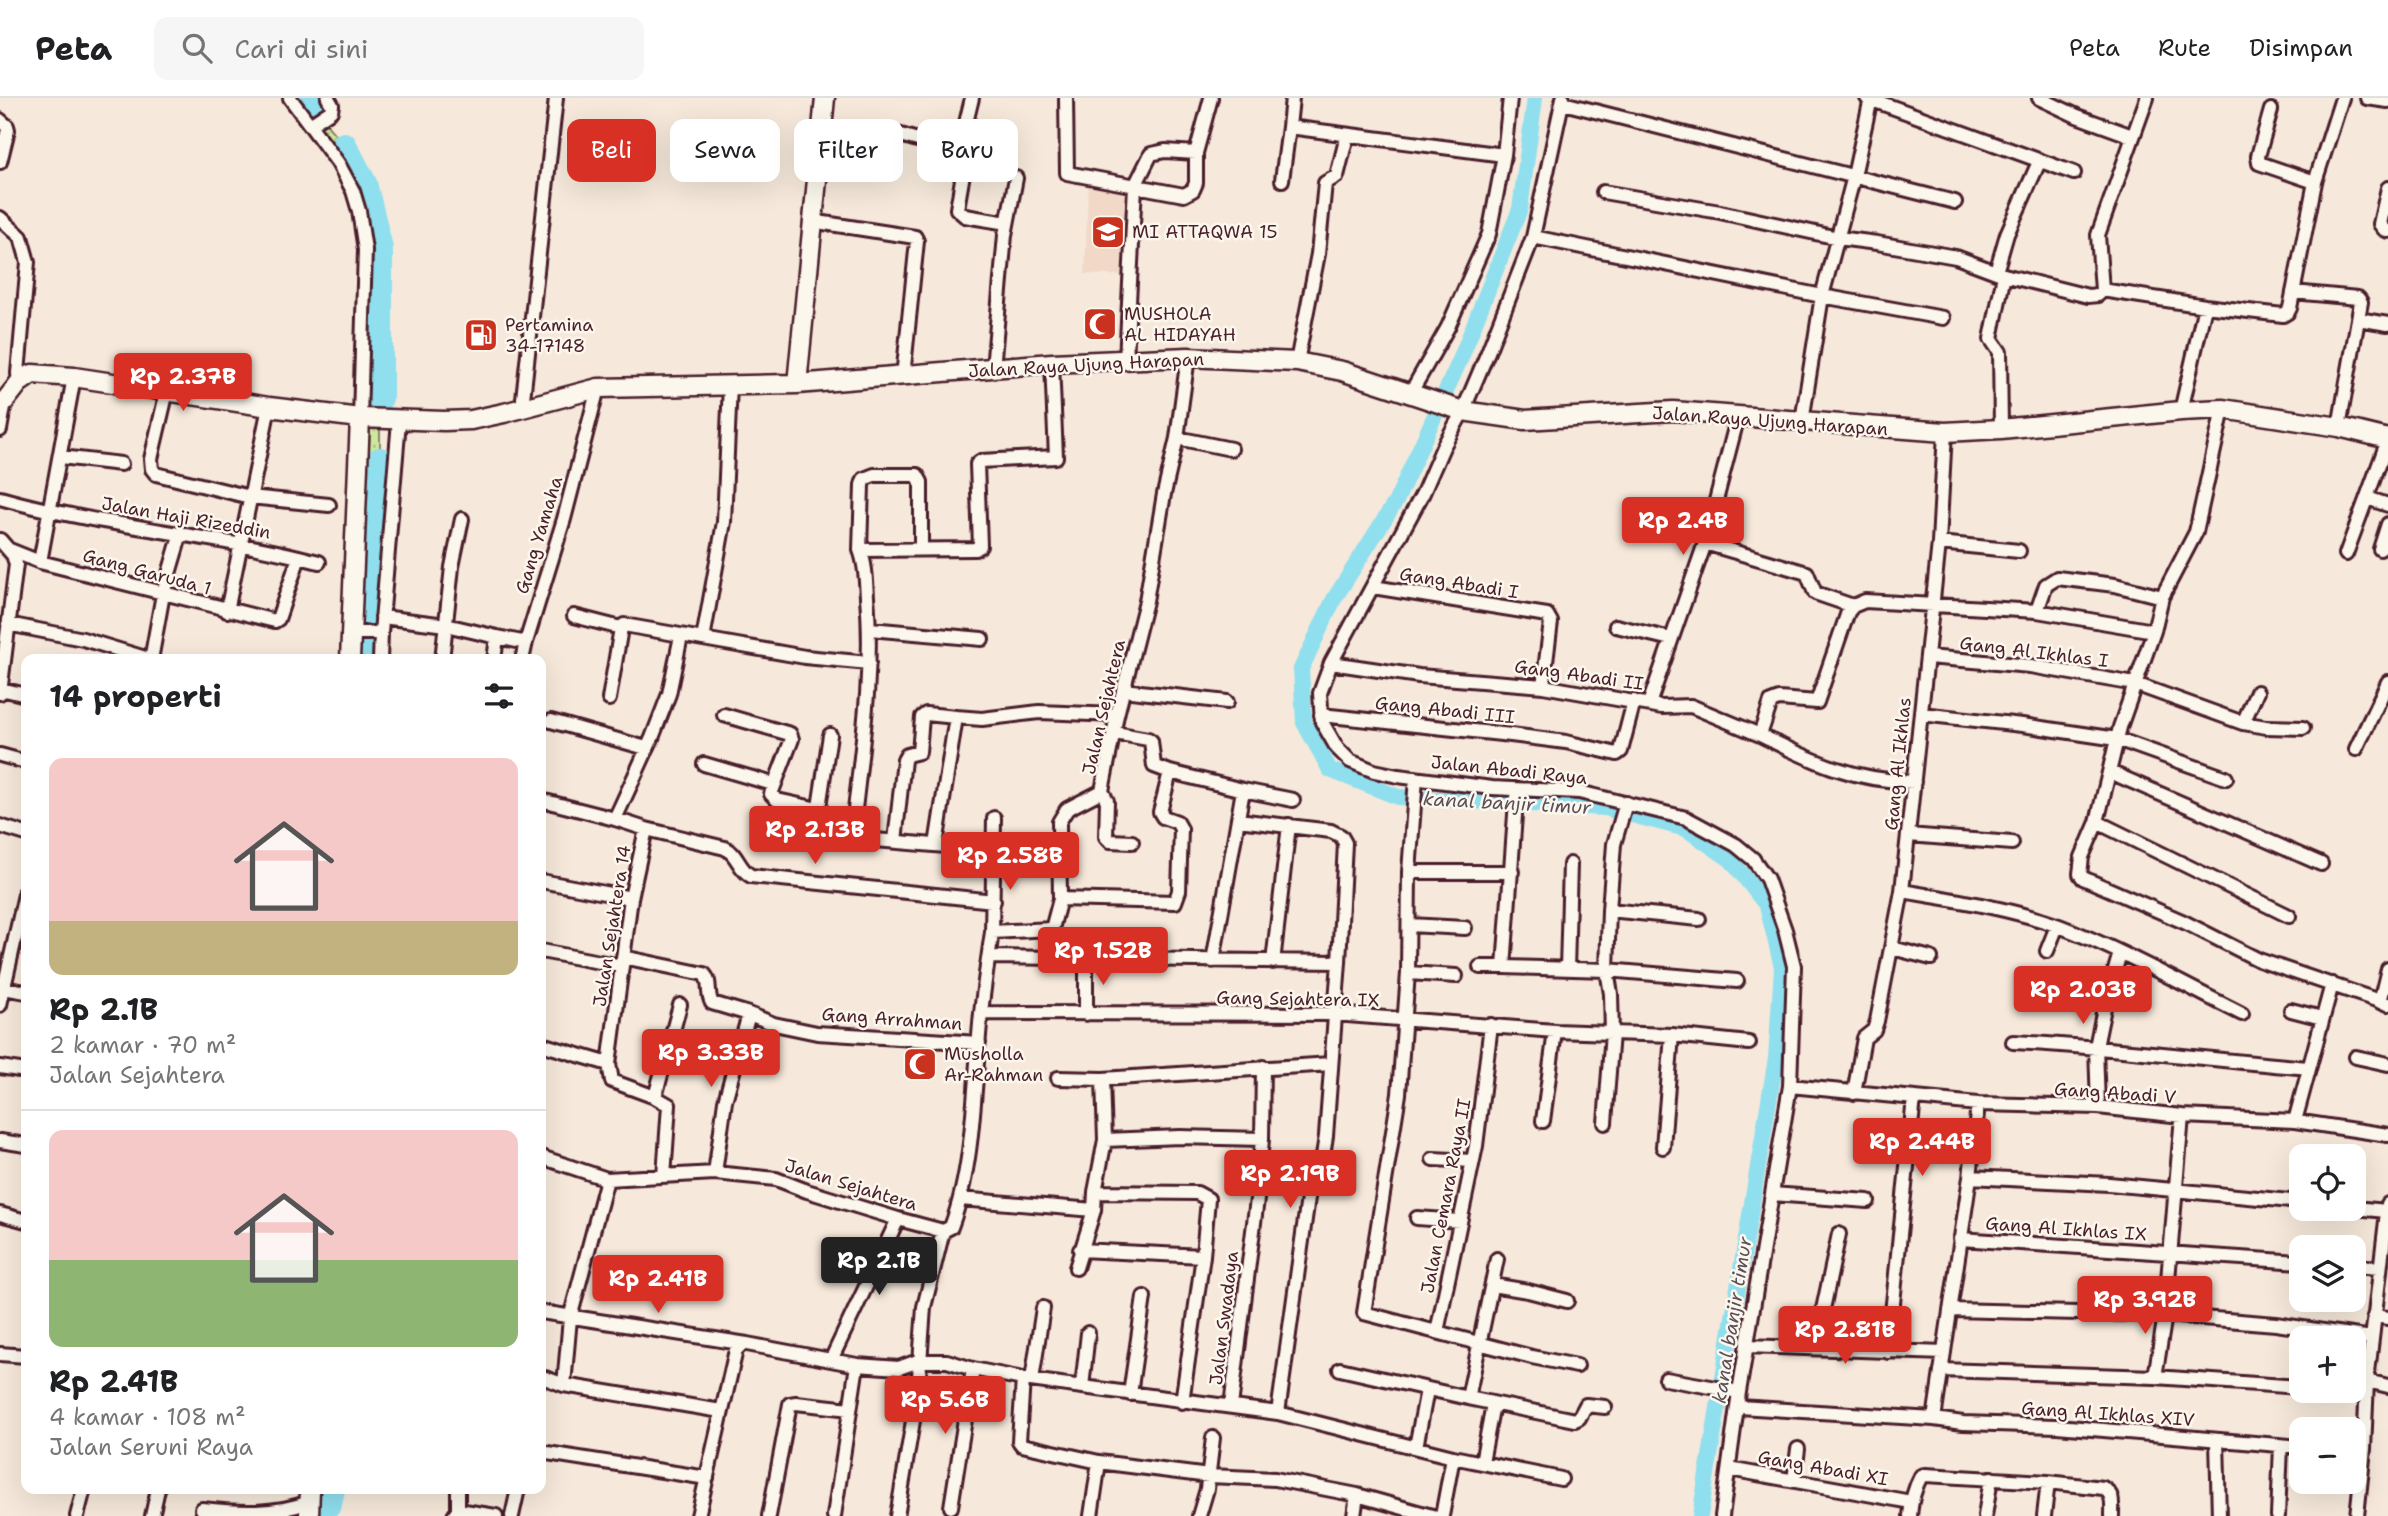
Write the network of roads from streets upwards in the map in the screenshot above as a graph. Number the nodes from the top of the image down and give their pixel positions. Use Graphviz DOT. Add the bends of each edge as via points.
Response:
graph roads {
  1 [pos="290,98"];
  2 [pos="556,98"];
  3 [pos="824,98"];
  4 [pos="972,98"];
  5 [pos="1066,98"];
  6 [pos="1211,98"];
  7 [pos="1292,98"];
  8 [pos="1510,98"];
  9 [pos="2039,98"];
  10 [pos="2147,98"];
  11 [pos="2342,98"];
  12 [pos="2367,98"];
  13 [pos="1870,99"];
  14 [pos="1563,100"];
  15 [pos="2388,101"];
  16 [pos="329,104"];
  17 [pos="2271,110"];
  18 [pos="967,119"];
  19 [pos="0,120"];
  20 [pos="313,123"];
  21 [pos="1289,127"];
  22 [pos="1347,136"];
  23 [pos="2132,136"];
  24 [pos="1196,153"];
  25 [pos="1504,155"];
  26 [pos="0,162"];
  27 [pos="2039,162"];
  28 [pos="2074,173"];
  29 [pos="1854,176"];
  30 [pos="1282,180"];
  31 [pos="962,182"];
  32 [pos="1015,182"];
  33 [pos="2315,182"];
  34 [pos="1135,186"];
  35 [pos="2388,188"];
  36 [pos="1603,192"];
  37 [pos="1955,202"];
  38 [pos="0,218"];
  39 [pos="811,221"];
  40 [pos="1007,223"];
  41 [pos="2388,231"];
  42 [pos="1533,237"];
  43 [pos="1838,239"];
  44 [pos="2000,274"];
  45 [pos="2102,290"];
  46 [pos="2293,292"];
  47 [pos="1822,296"];
  48 [pos="2205,306"];
  49 [pos="1943,318"];
  50 [pos="2358,319"];
  51 [pos="2388,324"];
  52 [pos="1188,357"];
  53 [pos="1126,359"];
  54 [pos="1297,362"];
  55 [pos="1052,363"];
  56 [pos="993,369"];
  57 [pos="74,377"];
  58 [pos="903,377"];
  59 [pos="19,383"];
  60 [pos="730,384"];
  61 [pos="797,384"];
  62 [pos="598,388"];
  63 [pos="167,391"];
  64 [pos="1418,396"];
  65 [pos="2,402"];
  66 [pos="269,407"];
  67 [pos="522,408"];
  68 [pos="1455,410"];
  69 [pos="2223,410"];
  70 [pos="2181,411"];
  71 [pos="1738,416"];
  72 [pos="365,418"];
  73 [pos="394,421"];
  74 [pos="1802,421"];
  75 [pos="2339,427"];
  76 [pos="2001,429"];
  77 [pos="0,430"];
  78 [pos="1945,432"];
  79 [pos="1177,438"];
  80 [pos="2388,439"];
  81 [pos="1231,449"];
  82 [pos="61,457"];
  83 [pos="121,464"];
  84 [pos="250,497"];
  85 [pos="0,498"];
  86 [pos="2367,498"];
  87 [pos="329,505"];
  88 [pos="2388,505"];
  89 [pos="49,512"];
  90 [pos="462,519"];
  91 [pos="2388,524"];
  92 [pos="181,533"];
  93 [pos="0,540"];
  94 [pos="1939,542"];
  95 [pos="1705,543"];
  96 [pos="242,544"];
  97 [pos="921,549"];
  98 [pos="2380,549"];
  99 [pos="10,550"];
  100 [pos="860,550"];
  101 [pos="2018,551"];
  102 [pos="2346,554"];
  103 [pos="299,557"];
  104 [pos="40,562"];
  105 [pos="319,562"];
  106 [pos="1373,587"];
  107 [pos="163,594"];
  108 [pos="2162,597"];
  109 [pos="1933,604"];
  110 [pos="1853,606"];
  111 [pos="227,611"];
  112 [pos="2037,611"];
  113 [pos="574,616"];
  114 [pos="382,617"];
  115 [pos="8,624"];
  116 [pos="446,625"];
  117 [pos="1616,626"];
  118 [pos="621,628"];
  119 [pos="870,629"];
  120 [pos="2154,631"];
  121 [pos="366,633"];
  122 [pos="681,636"];
  123 [pos="497,637"];
  124 [pos="703,639"];
  125 [pos="982,639"];
  126 [pos="1671,639"];
  127 [pos="526,642"];
  128 [pos="132,654"];
  129 [pos="152,654"];
  130 [pos="354,654"];
  131 [pos="377,654"];
  132 [pos="443,654"];
  133 [pos="495,654"];
  134 [pos="523,654"];
  135 [pos="1928,657"];
  136 [pos="869,663"];
  137 [pos="1331,663"];
  138 [pos="2388,682"];
  139 [pos="2135,684"];
  140 [pos="1543,686"];
  141 [pos="1123,690"];
  142 [pos="0,691"];
  143 [pos="2258,692"];
  144 [pos="21,694"];
  145 [pos="609,699"];
  146 [pos="1634,701"];
  147 [pos="1227,702"];
  148 [pos="1649,704"];
  149 [pos="1921,714"];
  150 [pos="723,715"];
  151 [pos="1117,715"];
  152 [pos="1321,715"];
  153 [pos="956,717"];
  154 [pos="551,720"];
  155 [pos="2243,723"];
  156 [pos="2303,728"];
  157 [pos="1115,733"];
  158 [pos="830,734"];
  159 [pos="1760,734"];
  160 [pos="2117,739"];
  161 [pos="646,748"];
  162 [pos="2356,749"];
  163 [pos="0,755"];
  164 [pos="21,761"];
  165 [pos="704,764"];
  166 [pos="1170,772"];
  167 [pos="2110,772"];
  168 [pos="1416,778"];
  169 [pos="2226,778"];
  170 [pos="1913,782"];
  171 [pos="774,784"];
  172 [pos="1243,790"];
  173 [pos="1102,791"];
  174 [pos="1293,800"];
  175 [pos="546,801"];
  176 [pos="1517,802"];
  177 [pos="1625,807"];
  178 [pos="818,809"];
  179 [pos="994,818"];
  180 [pos="615,819"];
  181 [pos="1238,820"];
  182 [pos="2097,822"];
  183 [pos="1289,825"];
  184 [pos="0,826"];
  185 [pos="646,829"];
  186 [pos="769,831"];
  187 [pos="21,832"];
  188 [pos="814,834"];
  189 [pos="1908,835"];
  190 [pos="852,837"];
  191 [pos="895,841"];
  192 [pos="1132,842"];
  193 [pos="2012,842"];
  194 [pos="936,845"];
  195 [pos="993,850"];
  196 [pos="1570,864"];
  197 [pos="2321,864"];
  198 [pos="1409,872"];
  199 [pos="1512,872"];
  200 [pos="546,882"];
  201 [pos="1902,891"];
  202 [pos="631,898"];
  203 [pos="1060,900"];
  204 [pos="994,901"];
  205 [pos="1609,910"];
  206 [pos="2289,916"];
  207 [pos="1699,919"];
  208 [pos="1409,925"];
  209 [pos="21,926"];
  210 [pos="2057,926"];
  211 [pos="1465,928"];
  212 [pos="992,932"];
  213 [pos="1892,948"];
  214 [pos="2048,951"];
  215 [pos="546,952"];
  216 [pos="2120,953"];
  217 [pos="989,957"];
  218 [pos="1931,958"];
  219 [pos="1086,959"];
  220 [pos="622,961"];
  221 [pos="1213,961"];
  222 [pos="1273,962"];
  223 [pos="1339,962"];
  224 [pos="1480,967"];
  225 [pos="1504,967"];
  226 [pos="1567,969"];
  227 [pos="2388,969"];
  228 [pos="1607,970"];
  229 [pos="1408,972"];
  230 [pos="1456,976"];
  231 [pos="1737,981"];
  232 [pos="2332,984"];
  233 [pos="21,992"];
  234 [pos="2,994"];
  235 [pos="2384,1003"];
  236 [pos="680,1005"];
  237 [pos="2291,1010"];
  238 [pos="749,1013"];
  239 [pos="981,1013"];
  240 [pos="1086,1014"];
  241 [pos="1334,1014"];
  242 [pos="2242,1014"];
  243 [pos="2322,1018"];
  244 [pos="1405,1019"];
  245 [pos="1492,1025"];
  246 [pos="1555,1031"];
  247 [pos="1612,1032"];
  248 [pos="1672,1035"];
  249 [pos="2013,1042"];
  250 [pos="979,1043"];
  251 [pos="1749,1043"];
  252 [pos="546,1045"];
  253 [pos="2096,1046"];
  254 [pos="2356,1057"];
  255 [pos="609,1064"];
  256 [pos="1331,1064"];
  257 [pos="2388,1064"];
  258 [pos="0,1067"];
  259 [pos="1263,1067"];
  260 [pos="2309,1069"];
  261 [pos="21,1070"];
  262 [pos="1058,1078"];
  263 [pos="1103,1079"];
  264 [pos="1790,1086"];
  265 [pos="1854,1093"];
  266 [pos="656,1097"];
  267 [pos="1914,1098"];
  268 [pos="1978,1104"];
  269 [pos="2098,1107"];
  270 [pos="2182,1115"];
  271 [pos="1543,1121"];
  272 [pos="2295,1121"];
  273 [pos="1605,1124"];
  274 [pos="2388,1135"];
  275 [pos="1262,1139"];
  276 [pos="1105,1140"];
  277 [pos="0,1142"];
  278 [pos="21,1144"];
  279 [pos="1663,1147"];
  280 [pos="546,1159"];
  281 [pos="1433,1159"];
  282 [pos="1473,1161"];
  283 [pos="715,1173"];
  284 [pos="664,1176"];
  285 [pos="1970,1177"];
  286 [pos="607,1179"];
  287 [pos="2176,1189"];
  288 [pos="1095,1192"];
  289 [pos="1772,1194"];
  290 [pos="960,1199"];
  291 [pos="1868,1201"];
  292 [pos="2289,1201"];
  293 [pos="2366,1208"];
  294 [pos="2388,1208"];
  295 [pos="1094,1210"];
  296 [pos="0,1214"];
  297 [pos="1417,1218"];
  298 [pos="898,1219"];
  299 [pos="21,1220"];
  300 [pos="1460,1221"];
  301 [pos="943,1231"];
  302 [pos="1839,1234"];
  303 [pos="1960,1239"];
  304 [pos="1080,1250"];
  305 [pos="2169,1253"];
  306 [pos="1203,1256"];
  307 [pos="1497,1259"];
  308 [pos="2289,1261"];
  309 [pos="2366,1267"];
  310 [pos="1076,1268"];
  311 [pos="2379,1268"];
  312 [pos="1492,1285"];
  313 [pos="1144,1297"];
  314 [pos="1567,1301"];
  315 [pos="1043,1308"];
  316 [pos="1950,1310"];
  317 [pos="546,1313"];
  318 [pos="2165,1315"];
  319 [pos="2374,1316"];
  320 [pos="570,1318"];
  321 [pos="2388,1318"];
  322 [pos="1437,1332"];
  323 [pos="1088,1333"];
  324 [pos="2372,1338"];
  325 [pos="1479,1343"];
  326 [pos="741,1345"];
  327 [pos="1747,1346"];
  328 [pos="1815,1348"];
  329 [pos="1888,1352"];
  330 [pos="1944,1353"];
  331 [pos="0,1354"];
  332 [pos="21,1356"];
  333 [pos="831,1360"];
  334 [pos="918,1361"];
  335 [pos="857,1365"];
  336 [pos="1577,1366"];
  337 [pos="2366,1367"];
  338 [pos="973,1369"];
  339 [pos="1340,1369"];
  340 [pos="1941,1370"];
  341 [pos="2155,1377"];
  342 [pos="546,1378"];
  343 [pos="1666,1379"];
  344 [pos="1027,1380"];
  345 [pos="564,1385"];
  346 [pos="2289,1386"];
  347 [pos="2388,1386"];
  348 [pos="1082,1387"];
  349 [pos="2366,1387"];
  350 [pos="1427,1390"];
  351 [pos="1733,1392"];
  352 [pos="1130,1394"];
  353 [pos="1468,1398"];
  354 [pos="1182,1402"];
  355 [pos="1493,1404"];
  356 [pos="1231,1406"];
  357 [pos="1605,1407"];
  358 [pos="1739,1407"];
  359 [pos="850,1409"];
  360 [pos="721,1411"];
  361 [pos="1278,1413"];
  362 [pos="1934,1419"];
  363 [pos="1213,1438"];
  364 [pos="2217,1440"];
  365 [pos="2281,1446"];
  366 [pos="2289,1446"];
  367 [pos="1416,1447"];
  368 [pos="1798,1449"];
  369 [pos="546,1453"];
  370 [pos="1453,1457"];
  371 [pos="1099,1462"];
  372 [pos="1482,1462"];
  373 [pos="1729,1469"];
  374 [pos="1209,1476"];
  375 [pos="707,1478"];
  376 [pos="1991,1478"];
  377 [pos="1561,1479"];
  378 [pos="1794,1480"];
  379 [pos="2048,1482"];
  380 [pos="84,1494"];
  381 [pos="157,1494"];
  382 [pos="458,1494"];
  383 [pos="516,1494"];
  384 [pos="2358,1494"];
  385 [pos="1357,1495"];
  386 [pos="1911,1502"];
  387 [pos="951,1507"];
  388 [pos="310,1508"];
  389 [pos="202,1509"];
  390 [pos="456,1513"];
  391 [pos="1423,1515"];
  392 [pos="77,1516"];
  393 [pos="152,1516"];
  394 [pos="496,1516"];
  395 [pos="512,1516"];
  396 [pos="698,1516"];
  397 [pos="769,1516"];
  398 [pos="834,1516"];
  399 [pos="897,1516"];
  400 [pos="1090,1516"];
  401 [pos="1199,1516"];
  402 [pos="1354,1516"];
  403 [pos="1443,1516"];
  404 [pos="1722,1516"];
  405 [pos="1910,1516"];
  406 [pos="1984,1516"];
  407 [pos="2044,1516"];
  408 [pos="2112,1516"];
  409 [pos="2218,1516"];
  410 [pos="2277,1516"];
  411 [pos="2357,1516"];
  1 -- 20 [label="street"];
  2 -- 67 [label="street"];
  3 -- 39 [label="street"];
  4 -- 18 [label="street"];
  5 -- 34 [label="street" via="1067,173"];
  6 -- 24 [label="street"];
  7 -- 21 [label="street"];
  8 -- 25 [label="street"];
  9 -- 23 [label="street"];
  10 -- 23 [label="street"];
  11 -- 33 [label="street"];
  12 -- 15 [label="street"];
  13 -- 27 [label="street"];
  13 -- 29 [label="street"];
  14 -- 29 [label="street"];
  14 -- 42 [label="street"];
  16 -- 20 [label="street"];
  17 -- 33 [label="street" via="2257,160"];
  19 -- 26 [label="street" via="8,135"];
  20 -- 72 [label="street" via="353,191 359,211 365,250"];
  21 -- 22 [label="street"];
  21 -- 30 [label="street"];
  22 -- 25 [label="street"];
  22 -- 54 [label="street" via="1337,176 1325,183 1318,254"];
  23 -- 45 [label="street" via="2098,235"];
  24 -- 34 [label="street" via="1151,154"];
  24 -- 34 [label="street" via="1193,191 1184,195"];
  25 -- 64 [label="street" via="1489,234"];
  27 -- 28 [label="street"];
  27 -- 44 [label="street" via="2007,234"];
  29 -- 37 [label="street"];
  29 -- 43 [label="street"];
  31 -- 40 [label="street" via="957,209 965,216"];
  32 -- 40 [label="street"];
  33 -- 46 [label="street"];
  34 -- 53 [label="street"];
  35 -- 41 [label="street" via="2380,224"];
  36 -- 43 [label="street"];
  38 -- 59 [label="street" via="21,237 28,262"];
  39 -- 58 [label="street" via="915,237"];
  39 -- 61 [label="street"];
  40 -- 56 [label="street"];
  42 -- 47 [label="street"];
  42 -- 68 [label="street"];
  43 -- 44 [label="street" via="1956,257"];
  43 -- 47 [label="street"];
  44 -- 45 [label="street" via="2088,296"];
  44 -- 76 [label="street" via="1992,339 2000,352"];
  45 -- 48 [label="street"];
  46 -- 48 [label="street" via="2290,308 2283,315"];
  46 -- 50 [label="street" via="2358,298"];
  47 -- 49 [label="street"];
  47 -- 74 [label="street"];
  48 -- 70 [label="street"];
  50 -- 51 [label="street"];
  50 -- 75 [label="street"];
  52 -- 53 [label="street, Jalan Raya Ujung Harapan"];
  52 -- 54 [label="street, Jalan Raya Ujung Harapan"];
  52 -- 79 [label="street, Jalan Sejahtera"];
  53 -- 55 [label="street, Jalan Raya Ujung Harapan"];
  54 -- 64 [label="street, Jalan Raya Ujung Harapan" via="1342,371"];
  55 -- 56 [label="street, Jalan Raya Ujung Harapan"];
  55 -- 97 [label="street" via="1056,457 979,462 980,546"];
  56 -- 58 [label="street, Jalan Raya Ujung Harapan"];
  57 -- 59 [label="street, Jalan Raya Ujung Harapan" via="32,374"];
  57 -- 63 [label="street, Jalan Raya Ujung Harapan"];
  57 -- 82 [label="street"];
  58 -- 61 [label="street, Jalan Raya Ujung Harapan"];
  59 -- 65 [label="street"];
  60 -- 61 [label="street, Jalan Raya Ujung Harapan"];
  60 -- 62 [label="street, Jalan Raya Ujung Harapan"];
  60 -- 124 [label="street" via="724,522"];
  62 -- 67 [label="street, Jalan Raya Ujung Harapan"];
  62 -- 127 [label="street, Gang Yamaha"];
  63 -- 66 [label="street, Jalan Raya Ujung Harapan"];
  63 -- 84 [label="street" via="151,459 153,471"];
  64 -- 68 [label="street, Jalan Raya Ujung Harapan"];
  65 -- 77 [label="street"];
  66 -- 72 [label="street, Jalan Raya Ujung Harapan"];
  66 -- 84 [label="street"];
  67 -- 73 [label="street, Jalan Raya Ujung Harapan" via="471,420"];
  68 -- 71 [label="street, Jalan Raya Ujung Harapan" via="1525,420 1673,411"];
  68 -- 106 [label="street" via="1423,493"];
  69 -- 70 [label="street, Jalan Raya Ujung Harapan"];
  69 -- 75 [label="street, Jalan Raya Ujung Harapan"];
  69 -- 108 [label="street" via="2196,532"];
  70 -- 76 [label="street, Jalan Raya Ujung Harapan"];
  71 -- 74 [label="street, Jalan Raya Ujung Harapan"];
  71 -- 95 [label="street, Gang Abadi II"];
  72 -- 73 [label="street, Jalan Raya Ujung Harapan"];
  72 -- 121 [label="street"];
  73 -- 114 [label="street"];
  74 -- 78 [label="street, Jalan Raya Ujung Harapan"];
  75 -- 80 [label="street, Jalan Raya Ujung Harapan"];
  76 -- 78 [label="street, Jalan Raya Ujung Harapan"];
  78 -- 94 [label="street, Gang Al Ikhlas"];
  79 -- 81 [label="street"];
  79 -- 141 [label="street, Jalan Sejahtera" via="1146,601"];
  80 -- 86 [label="street"];
  82 -- 83 [label="street"];
  82 -- 89 [label="street"];
  84 -- 87 [label="street"];
  84 -- 96 [label="street"];
  85 -- 89 [label="street, Jalan Haji Rizeddin"];
  86 -- 88 [label="street"];
  86 -- 102 [label="street"];
  89 -- 92 [label="street, Jalan Haji Rizeddin"];
  89 -- 104 [label="street"];
  90 -- 116 [label="street"];
  91 -- 98 [label="street"];
  92 -- 96 [label="street, Jalan Haji Rizeddin"];
  92 -- 107 [label="street"];
  93 -- 99 [label="street"];
  94 -- 101 [label="street"];
  94 -- 109 [label="street, Gang Al Ikhlas"];
  95 -- 110 [label="street" via="1807,573 1815,593"];
  95 -- 126 [label="street, Gang Abadi II"];
  96 -- 103 [label="street, Jalan Haji Rizeddin"];
  96 -- 111 [label="street"];
  97 -- 100 [label="street"];
  97 -- 100 [label="street" via="921,482 917,475 874,475 862,485"];
  99 -- 104 [label="street, Gang Garuda 1"];
  99 -- 115 [label="street" via="16,564"];
  100 -- 119 [label="street"];
  103 -- 105 [label="street, Jalan Haji Rizeddin"];
  103 -- 111 [label="street, Gang Garuda 1" via="277,621"];
  104 -- 107 [label="street, Gang Garuda 1"];
  106 -- 137 [label="street"];
  106 -- 140 [label="street, Gang Abadi I" via="1550,617"];
  107 -- 111 [label="street, Gang Garuda 1"];
  107 -- 129 [label="street"];
  108 -- 112 [label="street" via="2115,584 2057,579 2046,585"];
  108 -- 120 [label="street"];
  109 -- 110 [label="street" via="1865,601"];
  109 -- 112 [label="street"];
  109 -- 135 [label="street, Gang Al Ikhlas"];
  110 -- 159 [label="street" via="1817,702 1771,702"];
  112 -- 120 [label="street"];
  113 -- 118 [label="street"];
  114 -- 116 [label="street"];
  114 -- 121 [label="street"];
  115 -- 128 [label="street"];
  115 -- 142 [label="street"];
  116 -- 123 [label="street"];
  116 -- 132 [label="street"];
  117 -- 126 [label="street"];
  118 -- 122 [label="street" via="626,625"];
  118 -- 145 [label="street"];
  119 -- 125 [label="street"];
  119 -- 136 [label="street"];
  120 -- 139 [label="street"];
  121 -- 130 [label="street"];
  121 -- 131 [label="street"];
  122 -- 124 [label="street"];
  122 -- 161 [label="street, Jalan Sejahtera 14" via="669,694"];
  123 -- 127 [label="street"];
  123 -- 133 [label="street"];
  124 -- 136 [label="street"];
  126 -- 148 [label="street, Gang Abadi II"];
  127 -- 134 [label="street, Gang Yamaha"];
  135 -- 139 [label="street, Gang Al Ikhlas I" via="2030,666"];
  135 -- 149 [label="street, Gang Al Ikhlas"];
  136 -- 190 [label="street"];
  137 -- 140 [label="street, Gang Abadi II"];
  137 -- 152 [label="street" via="1320,693"];
  138 -- 162 [label="street"];
  139 -- 155 [label="street, Gang Al Ikhlas I"];
  139 -- 160 [label="street"];
  140 -- 146 [label="street, Gang Abadi II"];
  141 -- 147 [label="street"];
  141 -- 151 [label="street, Jalan Sejahtera"];
  142 -- 144 [label="street"];
  143 -- 155 [label="street"];
  146 -- 148 [label="street, Gang Abadi II"];
  146 -- 152 [label="street, Gang Abadi III" via="1619,754 1566,742"];
  148 -- 159 [label="street" via="1690,706"];
  149 -- 160 [label="street"];
  149 -- 170 [label="street, Gang Al Ikhlas"];
  150 -- 171 [label="street" via="791,736"];
  151 -- 153 [label="street" via="1039,712 982,719"];
  151 -- 157 [label="street, Jalan Sejahtera"];
  152 -- 168 [label="street, Jalan Abadi Raya" via="1329,736 1350,761 1374,771"];
  153 -- 191 [label="street" via="922,717 919,752 904,760"];
  153 -- 194 [label="street"];
  154 -- 161 [label="street"];
  155 -- 156 [label="street, Gang Al Ikhlas I"];
  157 -- 166 [label="street" via="1148,739 1154,766"];
  157 -- 173 [label="street, Jalan Sejahtera"];
  158 -- 178 [label="street"];
  159 -- 170 [label="street" via="1842,772"];
  160 -- 167 [label="street"];
  160 -- 169 [label="street"];
  161 -- 180 [label="street, Jalan Sejahtera 14"];
  163 -- 164 [label="street"];
  165 -- 171 [label="street"];
  166 -- 172 [label="street"];
  166 -- 203 [label="street" via="1160,812 1181,829 1175,902"];
  167 -- 182 [label="street"];
  167 -- 197 [label="street"];
  168 -- 176 [label="street, Jalan Abadi Raya"];
  168 -- 198 [label="street"];
  170 -- 189 [label="street, Gang Al Ikhlas"];
  171 -- 178 [label="street" via="774,798"];
  172 -- 174 [label="street"];
  172 -- 181 [label="street"];
  173 -- 192 [label="street" via="1107,801 1105,838"];
  173 -- 203 [label="street, Jalan Sejahtera" via="1061,815"];
  175 -- 180 [label="street"];
  176 -- 177 [label="street, Jalan Abadi Raya" via="1579,792"];
  176 -- 199 [label="street"];
  177 -- 205 [label="street" via="1614,844"];
  177 -- 264 [label="street, Jalan Abadi Raya" via="1686,818 1736,845 1767,879 1794,965"];
  178 -- 188 [label="street"];
  179 -- 195 [label="street"];
  180 -- 185 [label="street, Jalan Sejahtera 14"];
  181 -- 183 [label="street"];
  181 -- 221 [label="street"];
  182 -- 206 [label="street"];
  182 -- 232 [label="street" via="2082,857 2083,878 2259,960"];
  183 -- 222 [label="street"];
  183 -- 223 [label="street" via="1331,831 1345,842"];
  184 -- 187 [label="street"];
  185 -- 202 [label="street, Jalan Sejahtera 14"];
  185 -- 204 [label="street" via="725,848 751,876"];
  186 -- 188 [label="street"];
  188 -- 190 [label="street"];
  189 -- 193 [label="street"];
  189 -- 201 [label="street, Gang Al Ikhlas"];
  190 -- 191 [label="street"];
  191 -- 194 [label="street"];
  194 -- 195 [label="street"];
  195 -- 204 [label="street"];
  196 -- 226 [label="street"];
  198 -- 199 [label="street"];
  198 -- 208 [label="street"];
  199 -- 225 [label="street"];
  200 -- 202 [label="street"];
  201 -- 210 [label="street" via="1988,906"];
  201 -- 213 [label="street, Gang Al Ikhlas"];
  202 -- 220 [label="street, Jalan Sejahtera 14"];
  203 -- 212 [label="street, Jalan Sejahtera" via="1052,929"];
  204 -- 212 [label="street"];
  205 -- 207 [label="street"];
  205 -- 228 [label="street"];
  208 -- 211 [label="street"];
  208 -- 229 [label="street"];
  209 -- 234 [label="street"];
  210 -- 214 [label="street"];
  210 -- 216 [label="street"];
  212 -- 217 [label="street"];
  213 -- 218 [label="street"];
  213 -- 265 [label="street, Gang Al Ikhlas" via="1876,1026 1861,1047"];
  215 -- 220 [label="street"];
  216 -- 242 [label="street"];
  216 -- 253 [label="street"];
  217 -- 219 [label="street"];
  217 -- 239 [label="street"];
  219 -- 221 [label="street"];
  219 -- 240 [label="street"];
  220 -- 238 [label="street, Gang Arrahman" via="704,974 712,1003"];
  220 -- 255 [label="street, Jalan Sejahtera 14"];
  221 -- 222 [label="street"];
  222 -- 223 [label="street"];
  223 -- 241 [label="street"];
  224 -- 225 [label="street"];
  225 -- 226 [label="street"];
  226 -- 228 [label="street"];
  227 -- 235 [label="street"];
  228 -- 231 [label="street"];
  228 -- 247 [label="street"];
  229 -- 230 [label="street"];
  229 -- 244 [label="street"];
  232 -- 235 [label="street"];
  232 -- 243 [label="street"];
  233 -- 234 [label="street"];
  236 -- 266 [label="street"];
  237 -- 243 [label="street"];
  238 -- 250 [label="street, Gang Arrahman" via="774,1024 817,1032"];
  238 -- 283 [label="street" via="724,1101"];
  239 -- 240 [label="street, Gang Sejahtera IX"];
  239 -- 250 [label="street"];
  240 -- 241 [label="street, Gang Sejahtera IX"];
  241 -- 244 [label="street, Gang Sejahtera IX"];
  241 -- 256 [label="street"];
  243 -- 260 [label="street"];
  244 -- 245 [label="street, Gang Sejahtera IX"];
  244 -- 322 [label="street" via="1397,1107 1363,1310 1367,1316"];
  245 -- 246 [label="street, Gang Sejahtera IX"];
  245 -- 282 [label="street, Jalan Cemara Raya II"];
  246 -- 247 [label="street, Gang Sejahtera IX"];
  246 -- 271 [label="street"];
  247 -- 248 [label="street, Gang Sejahtera IX"];
  247 -- 273 [label="street"];
  248 -- 251 [label="street, Gang Sejahtera IX"];
  248 -- 279 [label="street"];
  249 -- 253 [label="street"];
  250 -- 290 [label="street"];
  252 -- 255 [label="street"];
  253 -- 260 [label="street"];
  253 -- 269 [label="street"];
  254 -- 257 [label="street"];
  255 -- 266 [label="street" via="612,1081"];
  256 -- 259 [label="street"];
  256 -- 361 [label="street" via="1323,1156 1312,1169"];
  258 -- 261 [label="street"];
  259 -- 263 [label="street"];
  259 -- 275 [label="street, Jalan Swadaya"];
  260 -- 272 [label="street"];
  262 -- 263 [label="street"];
  263 -- 276 [label="street"];
  264 -- 265 [label="street, Gang Abadi V"];
  264 -- 289 [label="street, Jalan Abadi Raya"];
  265 -- 267 [label="street, Gang Abadi V"];
  266 -- 284 [label="street" via="667,1102 670,1110"];
  267 -- 268 [label="street, Gang Abadi V"];
  267 -- 329 [label="street"];
  268 -- 269 [label="street, Gang Abadi V"];
  268 -- 285 [label="street"];
  269 -- 270 [label="street, Gang Abadi V"];
  270 -- 272 [label="street, Gang Abadi V"];
  270 -- 287 [label="street"];
  272 -- 274 [label="street, Gang Abadi V"];
  275 -- 276 [label="street"];
  275 -- 356 [label="street, Jalan Swadaya"];
  276 -- 288 [label="street"];
  277 -- 278 [label="street"];
  280 -- 286 [label="street, Jalan Sejahtera"];
  281 -- 282 [label="street"];
  282 -- 300 [label="street, Jalan Cemara Raya II"];
  283 -- 284 [label="street, Jalan Sejahtera"];
  283 -- 298 [label="street, Jalan Sejahtera" via="776,1179"];
  284 -- 286 [label="street, Jalan Sejahtera"];
  285 -- 287 [label="street"];
  285 -- 303 [label="street"];
  286 -- 320 [label="street"];
  287 -- 292 [label="street"];
  287 -- 305 [label="street"];
  288 -- 295 [label="street"];
  288 -- 306 [label="street" via="1203,1195 1208,1199"];
  289 -- 291 [label="street"];
  289 -- 327 [label="street, Jalan Abadi Raya"];
  290 -- 295 [label="street"];
  290 -- 301 [label="street" via="951,1227"];
  293 -- 294 [label="street"];
  294 -- 311 [label="street"];
  295 -- 304 [label="street"];
  296 -- 299 [label="street"];
  297 -- 300 [label="street"];
  298 -- 301 [label="street, Jalan Sejahtera"];
  298 -- 333 [label="street"];
  300 -- 322 [label="street, Jalan Cemara Raya II"];
  301 -- 334 [label="street" via="924,1307"];
  302 -- 328 [label="street"];
  303 -- 305 [label="street, Gang Al Ikhlas IX"];
  303 -- 316 [label="street"];
  304 -- 306 [label="street"];
  304 -- 310 [label="street"];
  305 -- 308 [label="street, Gang Al Ikhlas IX"];
  305 -- 318 [label="street"];
  306 -- 354 [label="street"];
  307 -- 312 [label="street"];
  309 -- 311 [label="street"];
  311 -- 319 [label="street"];
  312 -- 314 [label="street"];
  312 -- 325 [label="street"];
  313 -- 352 [label="street"];
  315 -- 344 [label="street"];
  316 -- 318 [label="street"];
  316 -- 330 [label="street"];
  317 -- 320 [label="street"];
  318 -- 324 [label="street" via="2291,1325"];
  318 -- 341 [label="street"];
  319 -- 321 [label="street"];
  319 -- 324 [label="street"];
  320 -- 326 [label="street"];
  320 -- 345 [label="street"];
  322 -- 325 [label="street"];
  323 -- 348 [label="street"];
  324 -- 337 [label="street"];
  325 -- 336 [label="street"];
  325 -- 353 [label="street"];
  326 -- 333 [label="street"];
  326 -- 360 [label="street"];
  327 -- 328 [label="street"];
  327 -- 351 [label="street, Jalan Abadi Raya"];
  328 -- 329 [label="street"];
  329 -- 330 [label="street"];
  330 -- 340 [label="street"];
  331 -- 332 [label="street"];
  333 -- 335 [label="street"];
  334 -- 335 [label="street" via="899,1368"];
  334 -- 338 [label="street" via="947,1361"];
  334 -- 399 [label="street" via="918,1391"];
  335 -- 359 [label="street"];
  338 -- 344 [label="street"];
  338 -- 387 [label="street"];
  339 -- 350 [label="street"];
  340 -- 341 [label="street"];
  340 -- 362 [label="street"];
  341 -- 346 [label="street"];
  342 -- 345 [label="street"];
  343 -- 351 [label="street"];
  344 -- 348 [label="street"];
  344 -- 371 [label="street" via="1022,1445"];
  345 -- 360 [label="street"];
  347 -- 349 [label="street"];
  348 -- 352 [label="street"];
  350 -- 353 [label="street"];
  350 -- 367 [label="street"];
  351 -- 358 [label="street, Jalan Abadi Raya"];
  352 -- 354 [label="street"];
  353 -- 355 [label="street"];
  354 -- 356 [label="street"];
  355 -- 357 [label="street" via="1575,1420 1586,1405"];
  355 -- 372 [label="street"];
  356 -- 361 [label="street"];
  358 -- 362 [label="street, Gang Al Ikhlas XIV"];
  358 -- 373 [label="street, Jalan Abadi Raya"];
  359 -- 397 [label="street" via="790,1404"];
  359 -- 398 [label="street"];
  360 -- 375 [label="street"];
  361 -- 367 [label="street"];
  362 -- 364 [label="street, Gang Al Ikhlas XIV"];
  363 -- 374 [label="street"];
  364 -- 365 [label="street, Gang Al Ikhlas XIV"];
  364 -- 409 [label="street"];
  365 -- 366 [label="street, Gang Al Ikhlas XIV"];
  365 -- 410 [label="street"];
  367 -- 370 [label="street"];
  368 -- 378 [label="street"];
  369 -- 375 [label="street"];
  370 -- 372 [label="street"];
  370 -- 403 [label="street"];
  371 -- 374 [label="street"];
  371 -- 400 [label="street"];
  372 -- 377 [label="street"];
  373 -- 378 [label="street, Gang Abadi XI"];
  373 -- 404 [label="street, Jalan Abadi Raya"];
  374 -- 385 [label="street" via="1275,1479"];
  374 -- 401 [label="street"];
  375 -- 396 [label="street"];
  376 -- 379 [label="street"];
  376 -- 386 [label="street" via="1920,1476"];
  376 -- 406 [label="street"];
  378 -- 386 [label="street, Gang Abadi XI"];
  379 -- 407 [label="street"];
  379 -- 408 [label="street" via="2103,1488 2112,1499"];
  380 -- 392 [label="street"];
  381 -- 393 [label="street"];
  382 -- 390 [label="street"];
  383 -- 395 [label="street"];
  384 -- 411 [label="street"];
  385 -- 391 [label="street"];
  385 -- 402 [label="street"];
  386 -- 405 [label="street"];
  388 -- 389 [label="street" via="247,1513"];
  390 -- 394 [label="street"];
}
